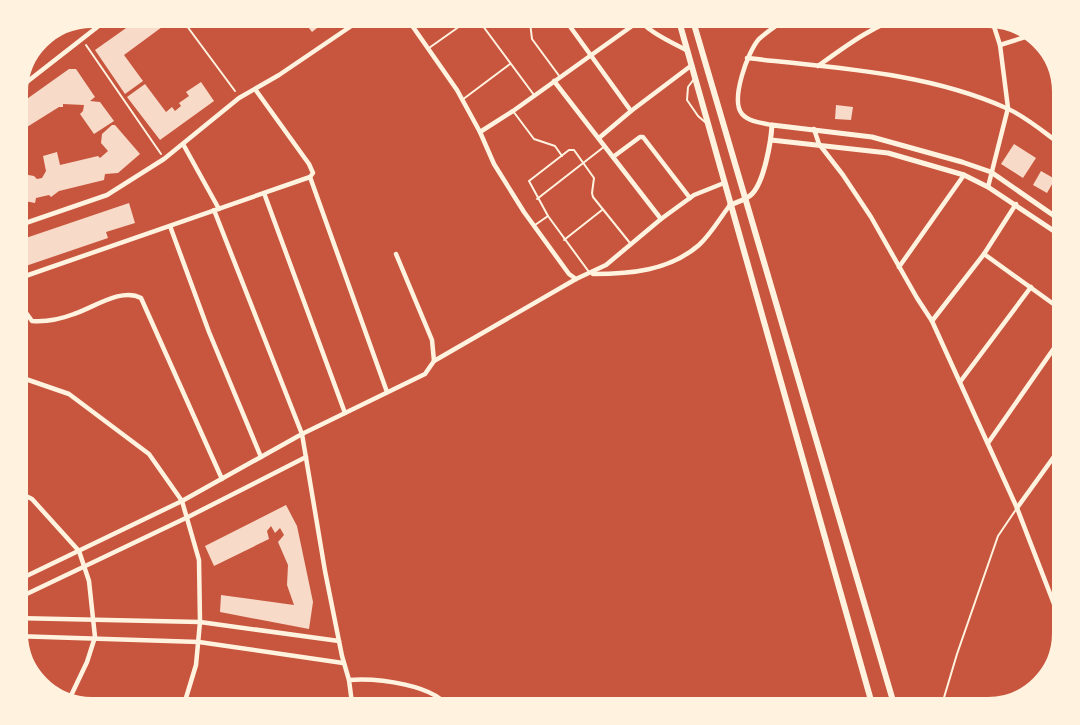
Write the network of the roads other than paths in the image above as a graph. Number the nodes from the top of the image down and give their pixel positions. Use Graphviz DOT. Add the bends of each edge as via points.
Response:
graph roads {
  1 [pos="101,24"];
  2 [pos="354,24"];
  3 [pos="411,24"];
  4 [pos="461,24"];
  5 [pos="482,24"];
  6 [pos="530,24"];
  7 [pos="568,24"];
  8 [pos="635,24"];
  9 [pos="643,24"];
  10 [pos="680,24"];
  11 [pos="694,24"];
  12 [pos="780,24"];
  13 [pos="880,24"];
  14 [pos="993,25"];
  15 [pos="1028,36"];
  16 [pos="1000,45"];
  17 [pos="429,48"];
  18 [pos="688,51"];
  19 [pos="591,55"];
  20 [pos="747,58"];
  21 [pos="511,64"];
  22 [pos="692,65"];
  23 [pos="818,66"];
  24 [pos="695,76"];
  25 [pos="560,77"];
  26 [pos="554,81"];
  27 [pos="24,84"];
  28 [pos="255,89"];
  29 [pos="534,96"];
  30 [pos="462,100"];
  31 [pos="1008,108"];
  32 [pos="513,111"];
  33 [pos="631,111"];
  34 [pos="708,124"];
  35 [pos="772,125"];
  36 [pos="814,129"];
  37 [pos="480,132"];
  38 [pos="599,138"];
  39 [pos="771,140"];
  40 [pos="1056,141"];
  41 [pos="183,144"];
  42 [pos="819,144"];
  43 [pos="605,146"];
  44 [pos="562,156"];
  45 [pos="613,157"];
  46 [pos="585,164"];
  47 [pos="991,172"];
  48 [pos="964,175"];
  49 [pos="310,177"];
  50 [pos="724,183"];
  51 [pos="988,187"];
  52 [pos="264,193"];
  53 [pos="690,198"];
  54 [pos="537,199"];
  55 [pos="745,199"];
  56 [pos="1016,204"];
  57 [pos="730,205"];
  58 [pos="216,210"];
  59 [pos="603,210"];
  60 [pos="548,216"];
  61 [pos="1056,217"];
  62 [pos="661,219"];
  63 [pos="24,224"];
  64 [pos="170,226"];
  65 [pos="533,226"];
  66 [pos="1056,232"];
  67 [pos="564,240"];
  68 [pos="631,245"];
  69 [pos="396,254"];
  70 [pos="984,254"];
  71 [pos="899,267"];
  72 [pos="590,273"];
  73 [pos="24,277"];
  74 [pos="576,279"];
  75 [pos="1031,287"];
  76 [pos="1056,306"];
  77 [pos="24,310"];
  78 [pos="932,321"];
  79 [pos="1056,345"];
  80 [pos="434,361"];
  81 [pos="24,378"];
  82 [pos="960,382"];
  83 [pos="387,392"];
  84 [pos="345,413"];
  85 [pos="302,434"];
  86 [pos="988,443"];
  87 [pos="1056,454"];
  88 [pos="261,457"];
  89 [pos="306,457"];
  90 [pos="222,479"];
  91 [pos="24,495"];
  92 [pos="182,501"];
  93 [pos="1017,508"];
  94 [pos="188,518"];
  95 [pos="79,551"];
  96 [pos="85,567"];
  97 [pos="24,577"];
  98 [pos="24,595"];
  99 [pos="1056,609"];
  100 [pos="24,618"];
  101 [pos="94,618"];
  102 [pos="200,622"];
  103 [pos="24,636"];
  104 [pos="95,637"];
  105 [pos="339,641"];
  106 [pos="199,642"];
  107 [pos="343,663"];
  108 [pos="349,680"];
  109 [pos="70,698"];
  110 [pos="244,699"];
  111 [pos="185,701"];
  112 [pos="256,701"];
  113 [pos="352,701"];
  114 [pos="443,701"];
  115 [pos="871,701"];
  116 [pos="893,701"];
  117 [pos="943,701"];
  1 -- 27 [label="street"];
  2 -- 28 [label="street"];
  3 -- 17 [label="street"];
  4 -- 17 [label="lane"];
  5 -- 21 [label="lane"];
  6 -- 25 [label="lane" via="532,39"];
  7 -- 19 [label="street"];
  8 -- 19 [label="street"];
  9 -- 18 [label="street"];
  10 -- 18 [label="main road"];
  11 -- 55 [label="main road"];
  12 -- 20 [label="street" via="758,40"];
  13 -- 23 [label="street"];
  14 -- 16 [label="street"];
  15 -- 16 [label="street"];
  16 -- 31 [label="street"];
  17 -- 30 [label="street"];
  18 -- 22 [label="main road"];
  19 -- 25 [label="street"];
  19 -- 33 [label="street"];
  20 -- 23 [label="street"];
  20 -- 35 [label="street" via="739,109 749,120"];
  21 -- 29 [label="lane"];
  21 -- 30 [label="lane"];
  22 -- 24 [label="main road"];
  22 -- 33 [label="street"];
  23 -- 31 [label="street" via="892,74"];
  24 -- 34 [label="main road"];
  24 -- 34 [label="lane" via="688,87 687,100"];
  25 -- 26 [label="street"];
  26 -- 29 [label="street"];
  26 -- 38 [label="street"];
  28 -- 41 [label="street"];
  28 -- 49 [label="street" via="309,164 313,173"];
  29 -- 32 [label="street"];
  30 -- 37 [label="street"];
  31 -- 40 [label="street"];
  31 -- 47 [label="street"];
  32 -- 37 [label="street"];
  32 -- 44 [label="lane" via="534,140 555,146"];
  33 -- 38 [label="street"];
  34 -- 50 [label="main road"];
  35 -- 36 [label="street"];
  35 -- 39 [label="street"];
  36 -- 42 [label="street"];
  36 -- 47 [label="street" via="911,147"];
  37 -- 65 [label="street" via="494,164"];
  38 -- 43 [label="street"];
  39 -- 42 [label="street"];
  39 -- 55 [label="street" via="758,185"];
  41 -- 58 [label="street"];
  41 -- 63 [label="street" via="107,195"];
  42 -- 48 [label="street" via="888,153"];
  42 -- 71 [label="street" via="871,217"];
  43 -- 45 [label="street"];
  43 -- 46 [label="lane"];
  44 -- 46 [label="lane" via="572,149"];
  44 -- 54 [label="lane" via="528,181"];
  45 -- 53 [label="street" via="643,137"];
  45 -- 62 [label="street"];
  46 -- 54 [label="lane"];
  46 -- 59 [label="lane" via="594,178 591,193"];
  47 -- 51 [label="street"];
  47 -- 61 [label="street"];
  48 -- 51 [label="street"];
  48 -- 71 [label="street"];
  49 -- 52 [label="street"];
  49 -- 83 [label="street"];
  50 -- 53 [label="street"];
  50 -- 57 [label="main road"];
  51 -- 56 [label="street"];
  52 -- 58 [label="street"];
  52 -- 84 [label="street"];
  53 -- 62 [label="street"];
  54 -- 60 [label="lane"];
  55 -- 57 [label="street"];
  55 -- 116 [label="main road"];
  56 -- 66 [label="street"];
  56 -- 70 [label="street"];
  57 -- 72 [label="street" via="698,245 683,255 640,272"];
  57 -- 115 [label="main road"];
  58 -- 64 [label="street"];
  58 -- 85 [label="street"];
  59 -- 67 [label="lane"];
  59 -- 68 [label="lane"];
  60 -- 65 [label="lane"];
  60 -- 67 [label="lane"];
  62 -- 68 [label="street"];
  64 -- 73 [label="street"];
  64 -- 88 [label="street"];
  65 -- 74 [label="street"];
  67 -- 72 [label="lane"];
  68 -- 72 [label="street"];
  69 -- 80 [label="street" via="432,340"];
  70 -- 75 [label="street"];
  70 -- 78 [label="street"];
  71 -- 78 [label="street"];
  72 -- 74 [label="street"];
  74 -- 80 [label="street"];
  75 -- 76 [label="street"];
  75 -- 82 [label="street"];
  77 -- 90 [label="street" via="32,321 47,321 123,295 141,298"];
  78 -- 82 [label="street"];
  79 -- 86 [label="street"];
  80 -- 83 [label="street" via="425,374"];
  81 -- 92 [label="street" via="69,394 149,453"];
  82 -- 86 [label="street"];
  83 -- 84 [label="street"];
  84 -- 85 [label="street"];
  85 -- 88 [label="street"];
  85 -- 89 [label="street"];
  86 -- 93 [label="street"];
  87 -- 93 [label="street"];
  88 -- 90 [label="street"];
  89 -- 94 [label="street"];
  89 -- 105 [label="street"];
  90 -- 92 [label="street"];
  91 -- 95 [label="street"];
  92 -- 94 [label="street"];
  92 -- 95 [label="street"];
  93 -- 99 [label="street"];
  93 -- 117 [label="lane" via="998,536"];
  94 -- 96 [label="street"];
  94 -- 102 [label="street" via="199,560"];
  95 -- 96 [label="street"];
  95 -- 97 [label="street"];
  96 -- 98 [label="street"];
  96 -- 101 [label="street"];
  100 -- 101 [label="street"];
  101 -- 102 [label="street"];
  101 -- 104 [label="street"];
  102 -- 105 [label="street"];
  102 -- 106 [label="street"];
  103 -- 104 [label="street"];
  104 -- 106 [label="street"];
  104 -- 109 [label="street"];
  105 -- 107 [label="street"];
  106 -- 107 [label="street"];
  106 -- 111 [label="street"];
  107 -- 108 [label="street"];
  108 -- 113 [label="street"];
  108 -- 114 [label="street" via="409,686"];
  110 -- 112 [label="lane"];
}
